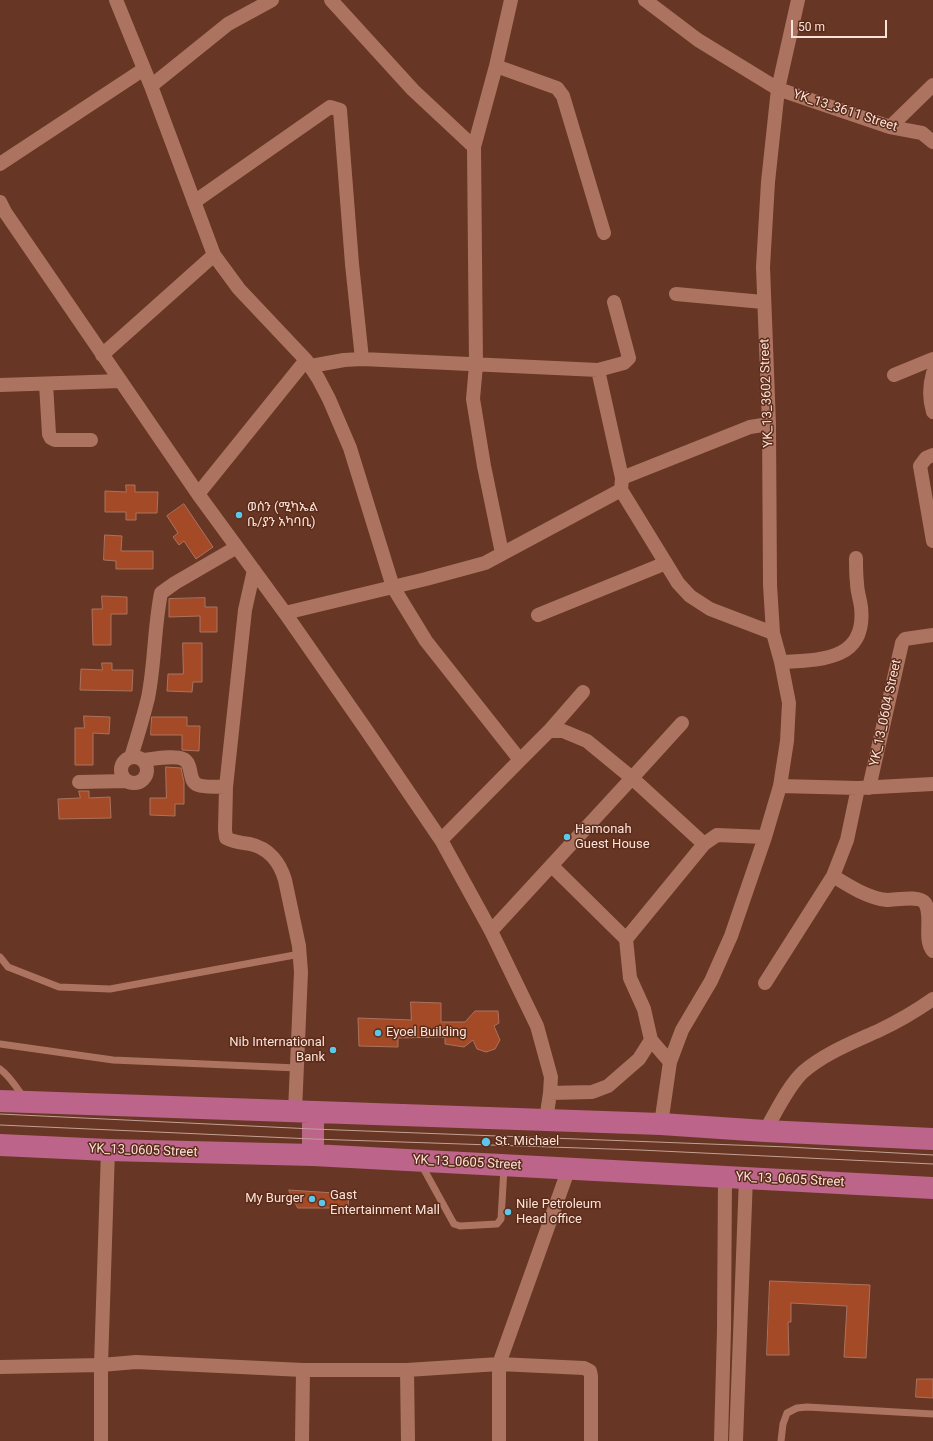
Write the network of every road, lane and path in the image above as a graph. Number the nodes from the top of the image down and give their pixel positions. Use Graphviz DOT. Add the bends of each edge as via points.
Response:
graph roads {
  1 [pos="116,0"];
  2 [pos="272,0"];
  3 [pos="331,0"];
  4 [pos="511,0"];
  5 [pos="645,0"];
  6 [pos="798,0"];
  7 [pos="496,66"];
  8 [pos="144,69"];
  9 [pos="933,85"];
  10 [pos="151,86"];
  11 [pos="778,89"];
  12 [pos="890,127"];
  13 [pos="933,142"];
  14 [pos="474,146"];
  15 [pos="0,164"];
  16 [pos="0,202"];
  17 [pos="194,202"];
  18 [pos="604,233"];
  19 [pos="214,255"];
  20 [pos="676,294"];
  21 [pos="614,302"];
  22 [pos="764,302"];
  23 [pos="102,355"];
  24 [pos="362,359"];
  25 [pos="933,359"];
  26 [pos="308,363"];
  27 [pos="476,365"];
  28 [pos="598,370"];
  29 [pos="933,373"];
  30 [pos="894,375"];
  31 [pos="121,381"];
  32 [pos="46,384"];
  33 [pos="0,385"];
  34 [pos="933,412"];
  35 [pos="769,424"];
  36 [pos="91,440"];
  37 [pos="933,455"];
  38 [pos="621,484"];
  39 [pos="198,494"];
  40 [pos="933,541"];
  41 [pos="237,547"];
  42 [pos="502,553"];
  43 [pos="856,558"];
  44 [pos="666,563"];
  45 [pos="254,570"];
  46 [pos="393,587"];
  47 [pos="285,613"];
  48 [pos="538,615"];
  49 [pos="773,633"];
  50 [pos="933,635"];
  51 [pos="781,662"];
  52 [pos="583,692"];
  53 [pos="682,723"];
  54 [pos="549,731"];
  55 [pos="137,759"];
  56 [pos="520,760"];
  57 [pos="632,778"];
  58 [pos="126,780"];
  59 [pos="80,782"];
  60 [pos="933,784"];
  61 [pos="780,786"];
  62 [pos="226,787"];
  63 [pos="859,788"];
  64 [pos="765,837"];
  65 [pos="441,840"];
  66 [pos="704,844"];
  67 [pos="552,866"];
  68 [pos="833,876"];
  69 [pos="491,931"];
  70 [pos="626,939"];
  71 [pos="933,951"];
  72 [pos="300,954"];
  73 [pos="0,957"];
  74 [pos="764,983"];
  75 [pos="933,999"];
  76 [pos="651,1040"];
  77 [pos="0,1044"];
  78 [pos="670,1062"];
  79 [pos="297,1068"];
  80 [pos="0,1069"];
  81 [pos="550,1093"];
  82 [pos="0,1101"];
  83 [pos="26,1102"];
  84 [pos="304,1112"];
  85 [pos="546,1120"];
  86 [pos="661,1124"];
  87 [pos="764,1131"];
  88 [pos="933,1139"];
  89 [pos="0,1145"];
  90 [pos="108,1150"];
  91 [pos="313,1155"];
  92 [pos="419,1160"];
  93 [pos="504,1164"];
  94 [pos="569,1168"];
  95 [pos="735,1177"];
  96 [pos="933,1188"];
  97 [pos="499,1364"];
  98 [pos="101,1365"];
  99 [pos="0,1367"];
  100 [pos="303,1370"];
  101 [pos="407,1370"];
  102 [pos="933,1414"];
  103 [pos="101,1441"];
  104 [pos="302,1441"];
  105 [pos="408,1441"];
  106 [pos="499,1441"];
  107 [pos="591,1441"];
  108 [pos="721,1441"];
  109 [pos="736,1441"];
  110 [pos="781,1441"];
  1 -- 8 [label="street"];
  2 -- 10 [label="street" via="228,24"];
  3 -- 14 [label="street" via="413,90"];
  4 -- 7 [label="street"];
  5 -- 11 [label="street, YK_13_3611 Street" via="698,40"];
  6 -- 11 [label="street, YK_13_3602 Street"];
  7 -- 14 [label="street"];
  7 -- 18 [label="street" via="558,88 563,96"];
  8 -- 10 [label="street"];
  8 -- 15 [label="street"];
  9 -- 12 [label="street"];
  10 -- 17 [label="street"];
  11 -- 12 [label="street, YK_13_3611 Street"];
  11 -- 22 [label="street, YK_13_3602 Street" via="768,182 763,267"];
  12 -- 13 [label="street, YK_13_3611 Street" via="922,133"];
  14 -- 27 [label="street"];
  16 -- 23 [label="street"];
  17 -- 19 [label="street"];
  17 -- 24 [label="street" via="330,107 340,110"];
  19 -- 23 [label="street"];
  19 -- 26 [label="street" via="239,289"];
  20 -- 22 [label="street"];
  21 -- 28 [label="street" via="628,358 624,363"];
  22 -- 35 [label="street, YK_13_3602 Street"];
  23 -- 31 [label="street"];
  24 -- 26 [label="street"];
  24 -- 27 [label="street"];
  25 -- 30 [label="street"];
  26 -- 39 [label="street"];
  26 -- 46 [label="street" via="329,399 350,448"];
  27 -- 28 [label="street"];
  27 -- 42 [label="street" via="473,398"];
  28 -- 38 [label="street"];
  29 -- 34 [label="street" via="929,386"];
  31 -- 32 [label="street"];
  31 -- 39 [label="street"];
  32 -- 33 [label="street"];
  32 -- 36 [label="street" via="51,438"];
  35 -- 38 [label="street" via="750,427"];
  35 -- 49 [label="street, YK_13_3602 Street" via="770,585"];
  37 -- 40 [label="street" via="926,458 920,466"];
  38 -- 42 [label="street"];
  38 -- 44 [label="street"];
  39 -- 41 [label="street"];
  41 -- 45 [label="street"];
  41 -- 55 [label="street" via="161,593 148,697"];
  42 -- 46 [label="street" via="485,563"];
  43 -- 51 [label="street" via="862,621 854,642 848,650 830,658"];
  44 -- 48 [label="street"];
  44 -- 49 [label="street" via="678,583 690,596 710,609"];
  45 -- 47 [label="street"];
  45 -- 62 [label="street" via="245,610"];
  46 -- 47 [label="street"];
  46 -- 56 [label="street" via="426,641"];
  47 -- 65 [label="street"];
  49 -- 51 [label="street, YK_13_3602 Street"];
  50 -- 63 [label="street, YK_13_0604 Street" via="905,639 900,648"];
  51 -- 61 [label="street, YK_13_3602 Street" via="789,703"];
  52 -- 54 [label="street"];
  53 -- 57 [label="street"];
  54 -- 56 [label="street"];
  54 -- 57 [label="street" via="563,731 586,742"];
  55 -- 58 [label="street" via="126,760 122,764 122,776"];
  55 -- 58 [label="street" via="146,764 146,776 137,783"];
  55 -- 62 [label="street" via="182,759 189,766 192,781 196,784"];
  56 -- 65 [label="street"];
  57 -- 66 [label="street"];
  57 -- 67 [label="street"];
  58 -- 59 [label="street"];
  60 -- 63 [label="street"];
  61 -- 63 [label="street"];
  61 -- 64 [label="street, YK_13_3602 Street"];
  62 -- 72 [label="street" via="226,838 253,845 271,854 282,869"];
  63 -- 68 [label="street, YK_13_0604 Street" via="847,840"];
  64 -- 66 [label="street" via="717,835"];
  64 -- 78 [label="street, YK_13_3602 Street" via="731,936 711,981 682,1030"];
  65 -- 69 [label="street"];
  66 -- 70 [label="street"];
  67 -- 69 [label="street"];
  67 -- 70 [label="street"];
  68 -- 71 [label="street" via="876,898 924,901 929,908"];
  68 -- 74 [label="street, YK_13_0604 Street"];
  69 -- 81 [label="street" via="537,1026 551,1077"];
  70 -- 76 [label="street" via="630,978 644,1009"];
  72 -- 73 [label="lane" via="110,989 59,987 8,968"];
  72 -- 79 [label="street"];
  75 -- 87 [label="street" via="881,1030 846,1045 802,1073 792,1084"];
  76 -- 78 [label="street"];
  76 -- 81 [label="street" via="639,1059 608,1086 592,1092"];
  77 -- 79 [label="lane" via="113,1060"];
  78 -- 86 [label="street, YK_13_3602 Street"];
  79 -- 84 [label="street"];
  80 -- 83 [label="lane"];
  81 -- 85 [label="street"];
  82 -- 83 [label="main road"];
  83 -- 84 [label="main road"];
  84 -- 85 [label="main road"];
  84 -- 91 [label="main road"];
  85 -- 86 [label="main road"];
  86 -- 87 [label="main road"];
  87 -- 88 [label="main road"];
  89 -- 90 [label="main road, YK_13_0605 Street"];
  90 -- 91 [label="main road, YK_13_0605 Street"];
  90 -- 98 [label="street"];
  91 -- 92 [label="main road, YK_13_0605 Street"];
  92 -- 93 [label="main road, YK_13_0605 Street"];
  92 -- 93 [label="lane" via="448,1215 454,1224 460,1226 497,1224 501,1219"];
  93 -- 94 [label="main road, YK_13_0605 Street"];
  94 -- 95 [label="main road, YK_13_0605 Street"];
  94 -- 97 [label="street"];
  95 -- 96 [label="main road, YK_13_0605 Street"];
  95 -- 108 [label="street" via="724,1329"];
  95 -- 109 [label="street"];
  97 -- 101 [label="street"];
  97 -- 106 [label="street"];
  97 -- 107 [label="street" via="584,1368 590,1371"];
  98 -- 99 [label="street"];
  98 -- 100 [label="street" via="136,1362"];
  98 -- 103 [label="street"];
  100 -- 101 [label="street"];
  100 -- 104 [label="street"];
  101 -- 105 [label="street"];
  102 -- 110 [label="lane" via="797,1408 787,1413"];
}
